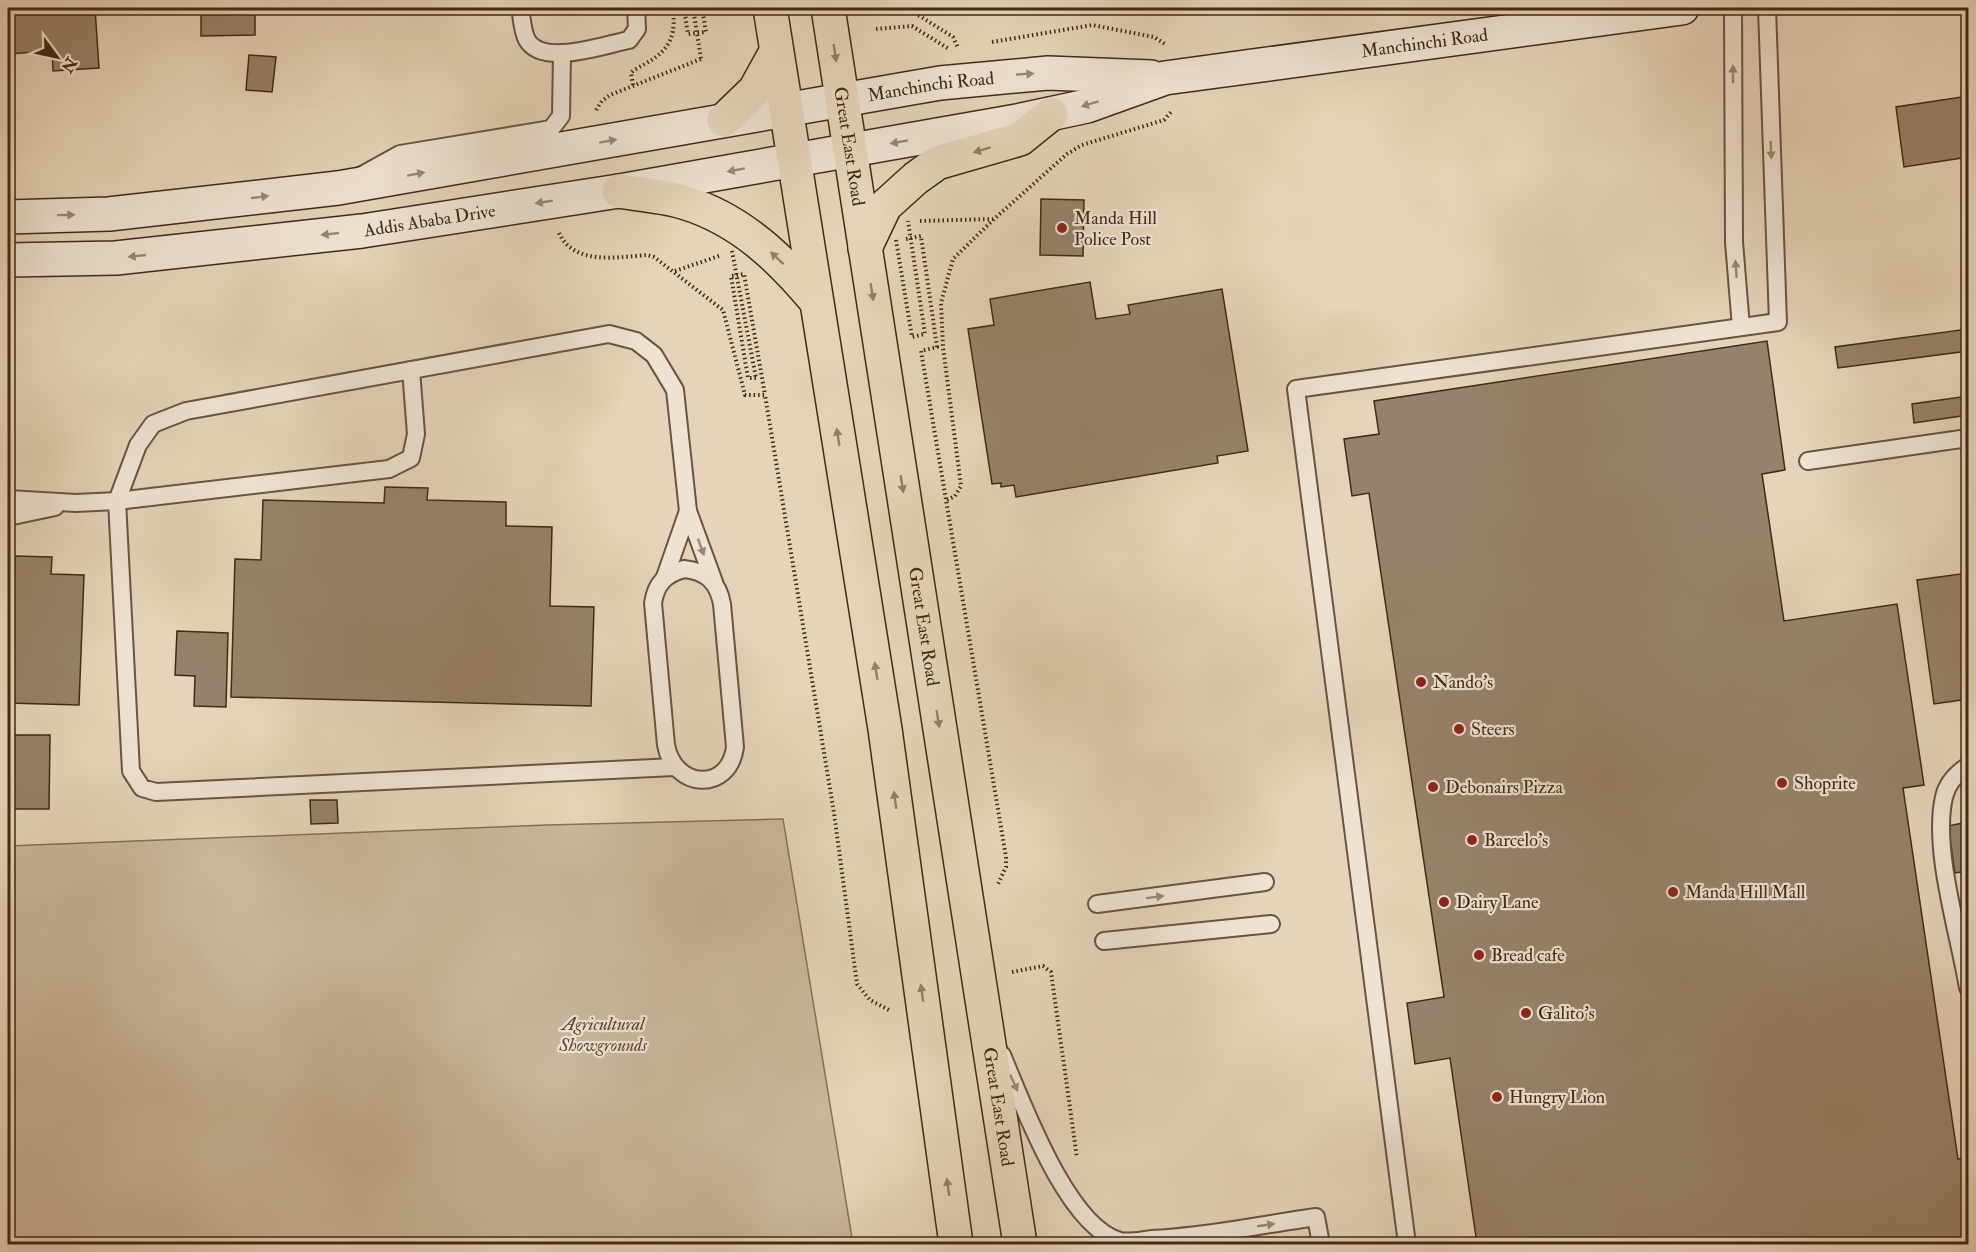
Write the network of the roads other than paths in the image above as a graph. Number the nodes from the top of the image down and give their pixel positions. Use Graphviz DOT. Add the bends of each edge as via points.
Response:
graph roads {
  1 [pos="520,8"];
  2 [pos="636,8"];
  3 [pos="770,8"];
  4 [pos="828,8"];
  5 [pos="1682,8"];
  6 [pos="1733,8"];
  7 [pos="1767,8"];
  8 [pos="1534,18"];
  9 [pos="777,52"];
  10 [pos="562,53"];
  11 [pos="1170,77"];
  12 [pos="842,99"];
  13 [pos="785,110"];
  14 [pos="1051,114"];
  15 [pos="724,120"];
  16 [pos="850,151"];
  17 [pos="794,160"];
  18 [pos="338,188"];
  19 [pos="619,191"];
  20 [pos="8,217"];
  21 [pos="881,244"];
  22 [pos="8,260"];
  23 [pos="816,301"];
  24 [pos="1741,327"];
  25 [pos="411,370"];
  26 [pos="1968,438"];
  27 [pos="1808,460"];
  28 [pos="8,499"];
  29 [pos="117,501"];
  30 [pos="76,503"];
  31 [pos="688,511"];
  32 [pos="8,517"];
  33 [pos="666,577"];
  34 [pos="714,582"];
  35 [pos="674,766"];
  36 [pos="1968,766"];
  37 [pos="1265,882"];
  38 [pos="1097,904"];
  39 [pos="1271,924"];
  40 [pos="1104,941"];
  41 [pos="1968,988"];
  42 [pos="982,1011"];
  43 [pos="1012,1189"];
  44 [pos="1037,1244"];
  45 [pos="956,1245"];
  46 [pos="1020,1245"];
  47 [pos="1321,1245"];
  48 [pos="1407,1245"];
  1 -- 10 [label="lane" via="526,40 539,52"];
  2 -- 10 [label="lane" via="637,29 629,40"];
  3 -- 9 [label="main road"];
  4 -- 12 [label="main road, Great East Road, one-way"];
  5 -- 8 [label="main road, Manchinchi Road"];
  24 -- 6 [label="lane, one-way" via="1734,242"];
  7 -- 24 [label="lane, one-way" via="1778,322"];
  8 -- 11 [label="main road, Manchinchi Road"];
  9 -- 13 [label="main road"];
  9 -- 15 [label="main road" via="755,90"];
  10 -- 18 [label="lane" via="561,116 551,129 400,154"];
  12 -- 11 [label="main road, Manchinchi Road, one-way" via="1015,75"];
  11 -- 14 [label="main road, Manchinchi Road, one-way" via="1087,106"];
  12 -- 13 [label="main road"];
  12 -- 16 [label="main road, Great East Road"];
  13 -- 15 [label="main road"];
  13 -- 17 [label="main road"];
  14 -- 16 [label="main road, Manchinchi Road, one-way"];
  14 -- 21 [label="main road, one-way" via="1020,139 937,163 916,178 885,206"];
  18 -- 15 [label="main road, one-way"];
  16 -- 17 [label="main road, Addis Ababa Drive"];
  16 -- 21 [label="main road, Great East Road"];
  17 -- 19 [label="main road, Addis Ababa Drive, one-way"];
  17 -- 23 [label="main road"];
  20 -- 18 [label="main road, one-way" via="109,214"];
  19 -- 22 [label="main road, Addis Ababa Drive, one-way" via="362,231 128,257"];
  23 -- 19 [label="main road, one-way" via="760,243 727,221 686,203"];
  21 -- 42 [label="main road, Great East Road, one-way"];
  45 -- 23 [label="main road, one-way" via="885,729"];
  24 -- 48 [label="lane" via="1296,389"];
  25 -- 29 [label="lane" via="186,411 153,424 138,445"];
  25 -- 29 [label="lane" via="416,434 411,458 389,469"];
  25 -- 31 [label="lane" via="609,334 636,341 654,355 675,390"];
  26 -- 27 [label="lane"];
  28 -- 30 [label="lane"];
  29 -- 30 [label="lane"];
  29 -- 35 [label="lane" via="131,771 142,788 168,792"];
  30 -- 32 [label="lane"];
  31 -- 33 [label="lane"];
  31 -- 34 [label="lane, one-way"];
  33 -- 34 [label="lane" via="684,569 695,570"];
  33 -- 35 [label="lane" via="658,584 653,603 666,746"];
  34 -- 35 [label="lane" via="722,604 734,757 723,773 704,780 682,774"];
  36 -- 41 [label="lane" via="1957,773 1944,796 1940,841"];
  38 -- 37 [label="lane, one-way"];
  39 -- 40 [label="lane"];
  42 -- 43 [label="main road, Great East Road"];
  42 -- 47 [label="lane, one-way" via="1043,1150 1086,1218 1107,1234 1120,1241 1170,1238 1316,1217"];
  43 -- 44 [label="lane"];
  43 -- 46 [label="main road, Great East Road"];
}
